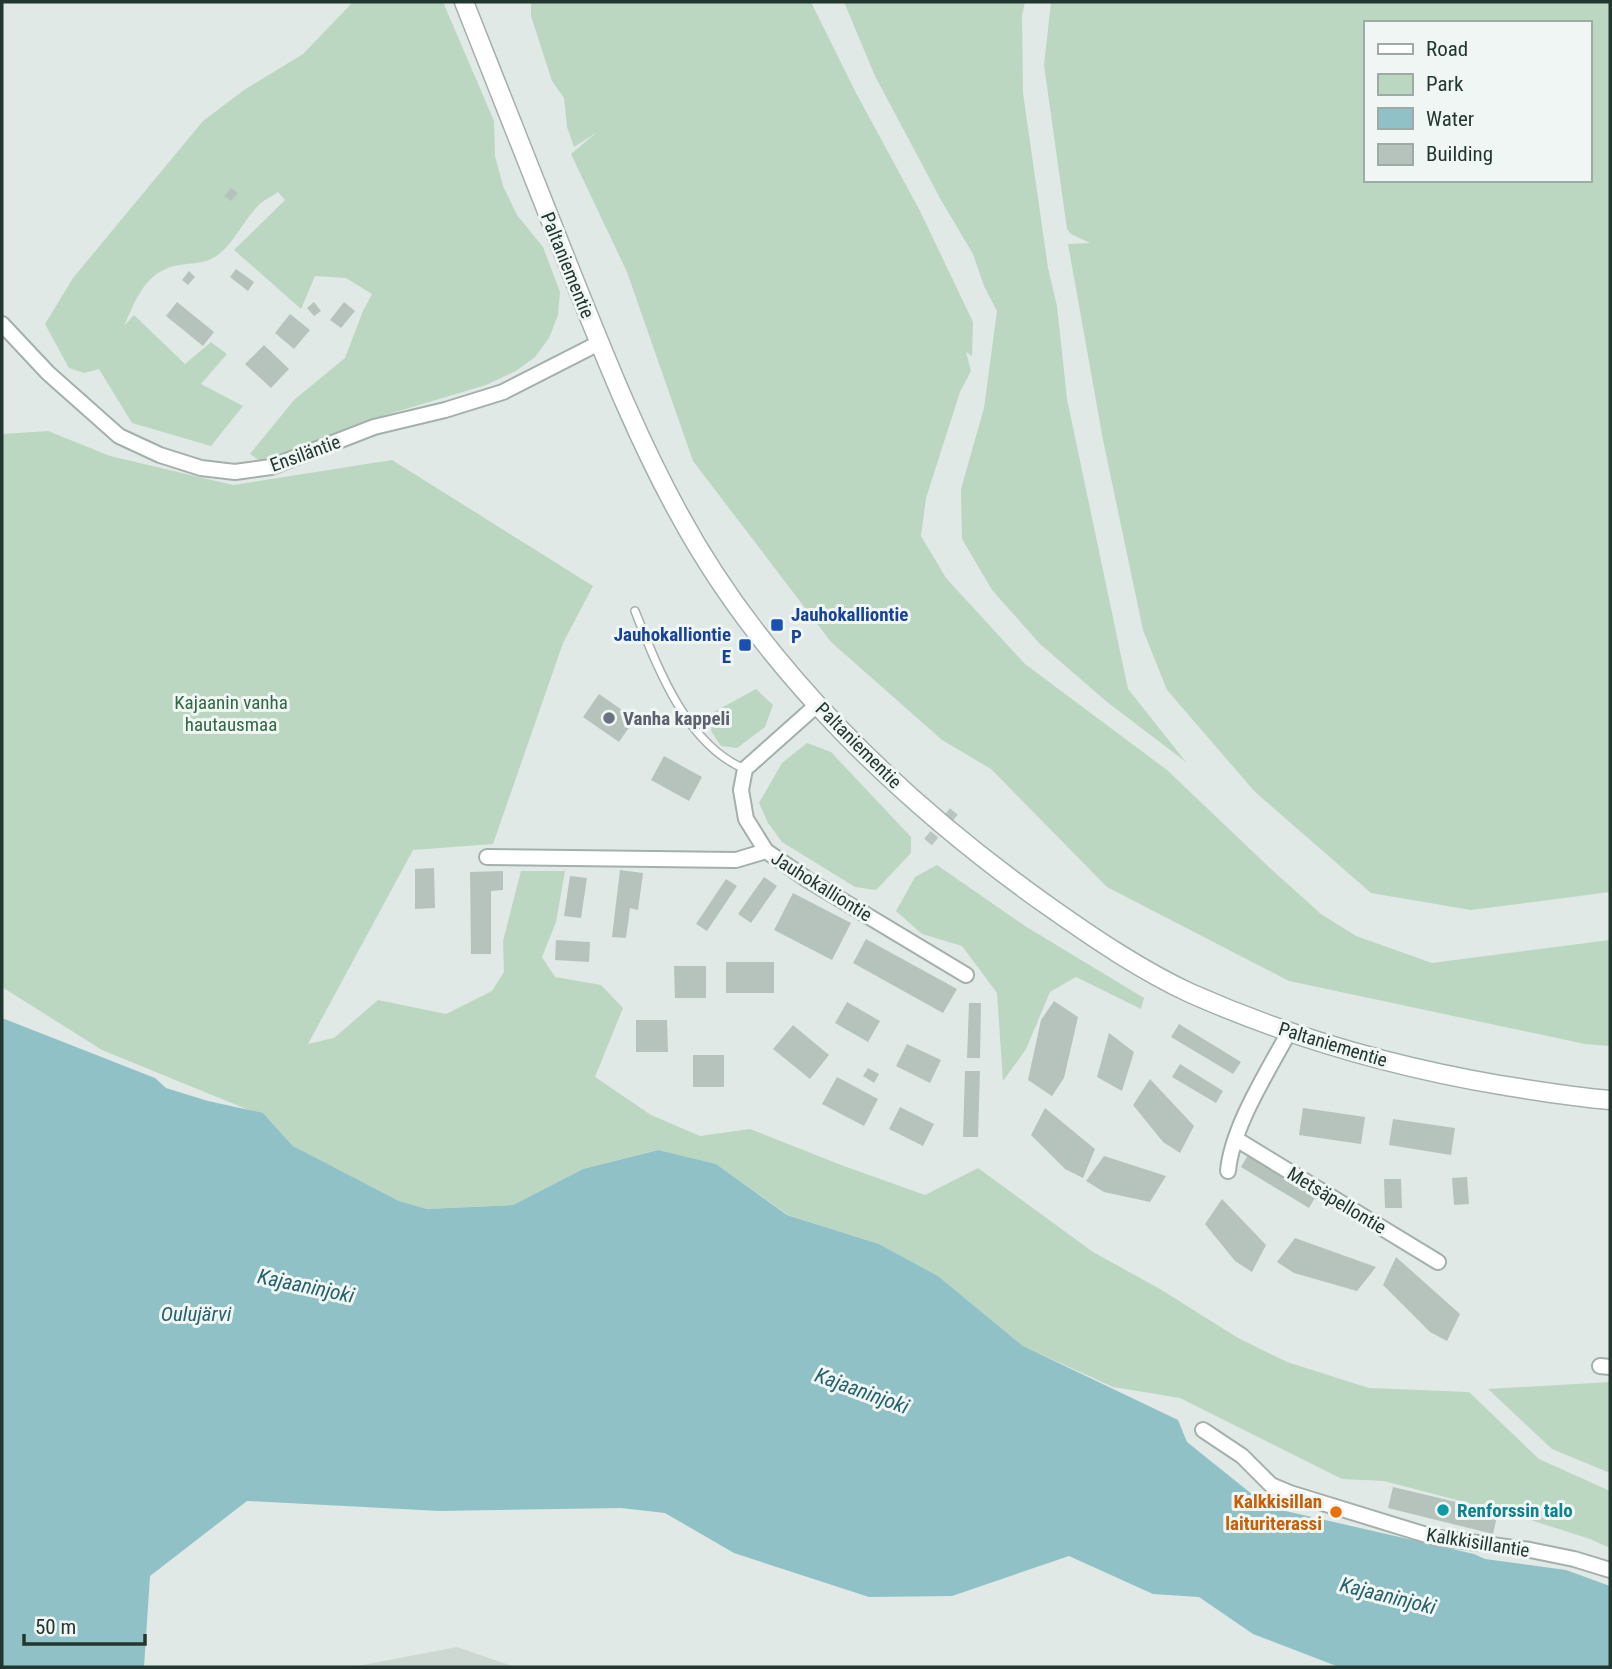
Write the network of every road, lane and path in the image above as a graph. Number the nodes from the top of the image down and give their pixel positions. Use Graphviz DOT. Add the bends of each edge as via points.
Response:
graph roads {
  1 [pos="464,2"];
  2 [pos="2,324"];
  3 [pos="599,343"];
  4 [pos="635,611"];
  5 [pos="818,704"];
  6 [pos="745,769"];
  7 [pos="766,852"];
  8 [pos="487,857"];
  9 [pos="965,975"];
  10 [pos="1289,1032"];
  11 [pos="1610,1100"];
  12 [pos="1236,1139"];
  13 [pos="1227,1171"];
  14 [pos="1438,1262"];
  15 [pos="1203,1430"];
  16 [pos="1610,1570"];
  1 -- 3 [label="street, Paltaniementie"];
  2 -- 3 [label="street, Ensiläntie" via="48,373 119,436 201,468 235,472 271,467 374,428 503,392"];
  3 -- 5 [label="street, Paltaniementie" via="637,433 680,517 769,647"];
  4 -- 6 [label="lane" via="662,678 687,717 726,761"];
  5 -- 6 [label="street"];
  5 -- 10 [label="street, Paltaniementie" via="919,806 1016,884 1137,965 1186,991"];
  6 -- 7 [label="street, Jauhokalliontie" via="741,790 746,819"];
  7 -- 8 [label="street" via="736,860"];
  7 -- 9 [label="street, Jauhokalliontie"];
  10 -- 11 [label="street, Paltaniementie" via="1434,1073"];
  10 -- 12 [label="street"];
  12 -- 13 [label="street"];
  12 -- 14 [label="street, Metsäpellontie"];
  15 -- 16 [label="street, Kalkkisillantie" via="1242,1456 1271,1485 1290,1493 1433,1537 1530,1550"];
}
